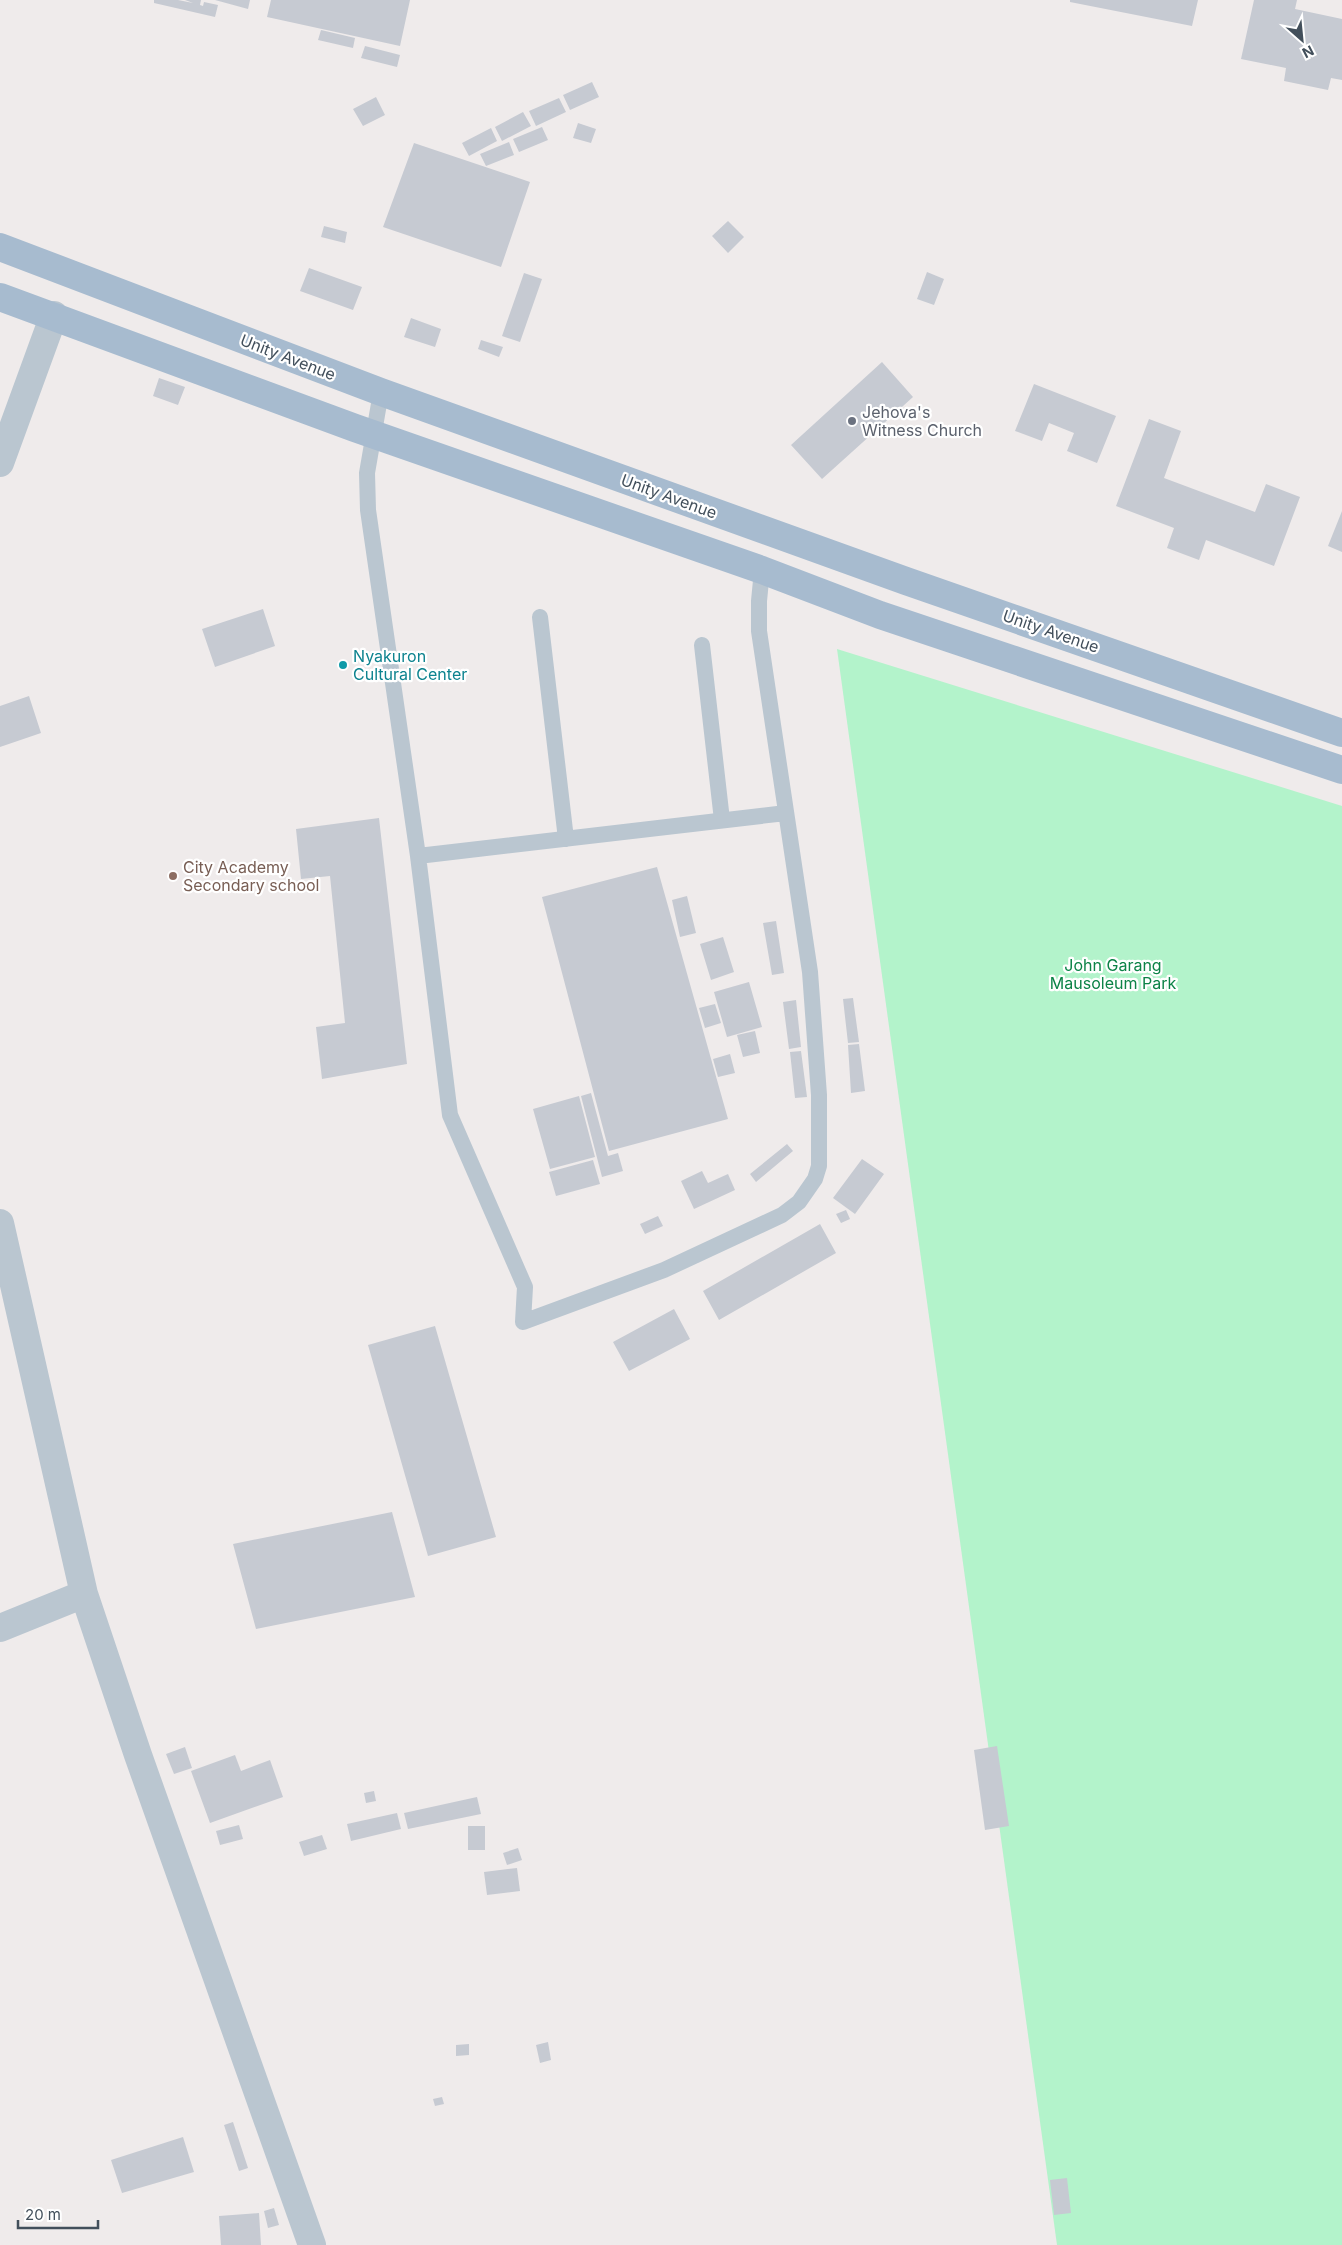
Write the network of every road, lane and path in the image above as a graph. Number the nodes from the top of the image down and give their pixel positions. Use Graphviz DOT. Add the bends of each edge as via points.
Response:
graph roads {
  1 [pos="0,247"];
  2 [pos="0,297"];
  3 [pos="54,315"];
  4 [pos="381,392"];
  5 [pos="373,434"];
  6 [pos="0,463"];
  7 [pos="762,570"];
  8 [pos="540,617"];
  9 [pos="702,645"];
  10 [pos="1342,733"];
  11 [pos="1342,770"];
  12 [pos="786,813"];
  13 [pos="722,820"];
  14 [pos="566,839"];
  15 [pos="418,856"];
  16 [pos="0,1223"];
  17 [pos="84,1594"];
  18 [pos="0,1628"];
  19 [pos="312,2245"];
  1 -- 4 [label="main road, Unity Avenue"];
  2 -- 3 [label="main road"];
  3 -- 5 [label="main road"];
  3 -- 6 [label="street"];
  4 -- 5 [label="lane"];
  4 -- 10 [label="main road, Unity Avenue"];
  5 -- 7 [label="main road"];
  5 -- 15 [label="lane" via="367,473 368,510"];
  7 -- 11 [label="main road" via="880,615"];
  7 -- 12 [label="lane" via="759,631"];
  8 -- 14 [label="lane"];
  9 -- 13 [label="lane"];
  12 -- 13 [label="lane"];
  12 -- 15 [label="lane" via="810,972 819,1095 819,1166 815,1179 799,1202 782,1215 664,1270 522,1322 525,1287 450,1115"];
  13 -- 14 [label="lane"];
  14 -- 15 [label="lane"];
  16 -- 17 [label="street"];
  17 -- 18 [label="street"];
  17 -- 19 [label="street"];
}
